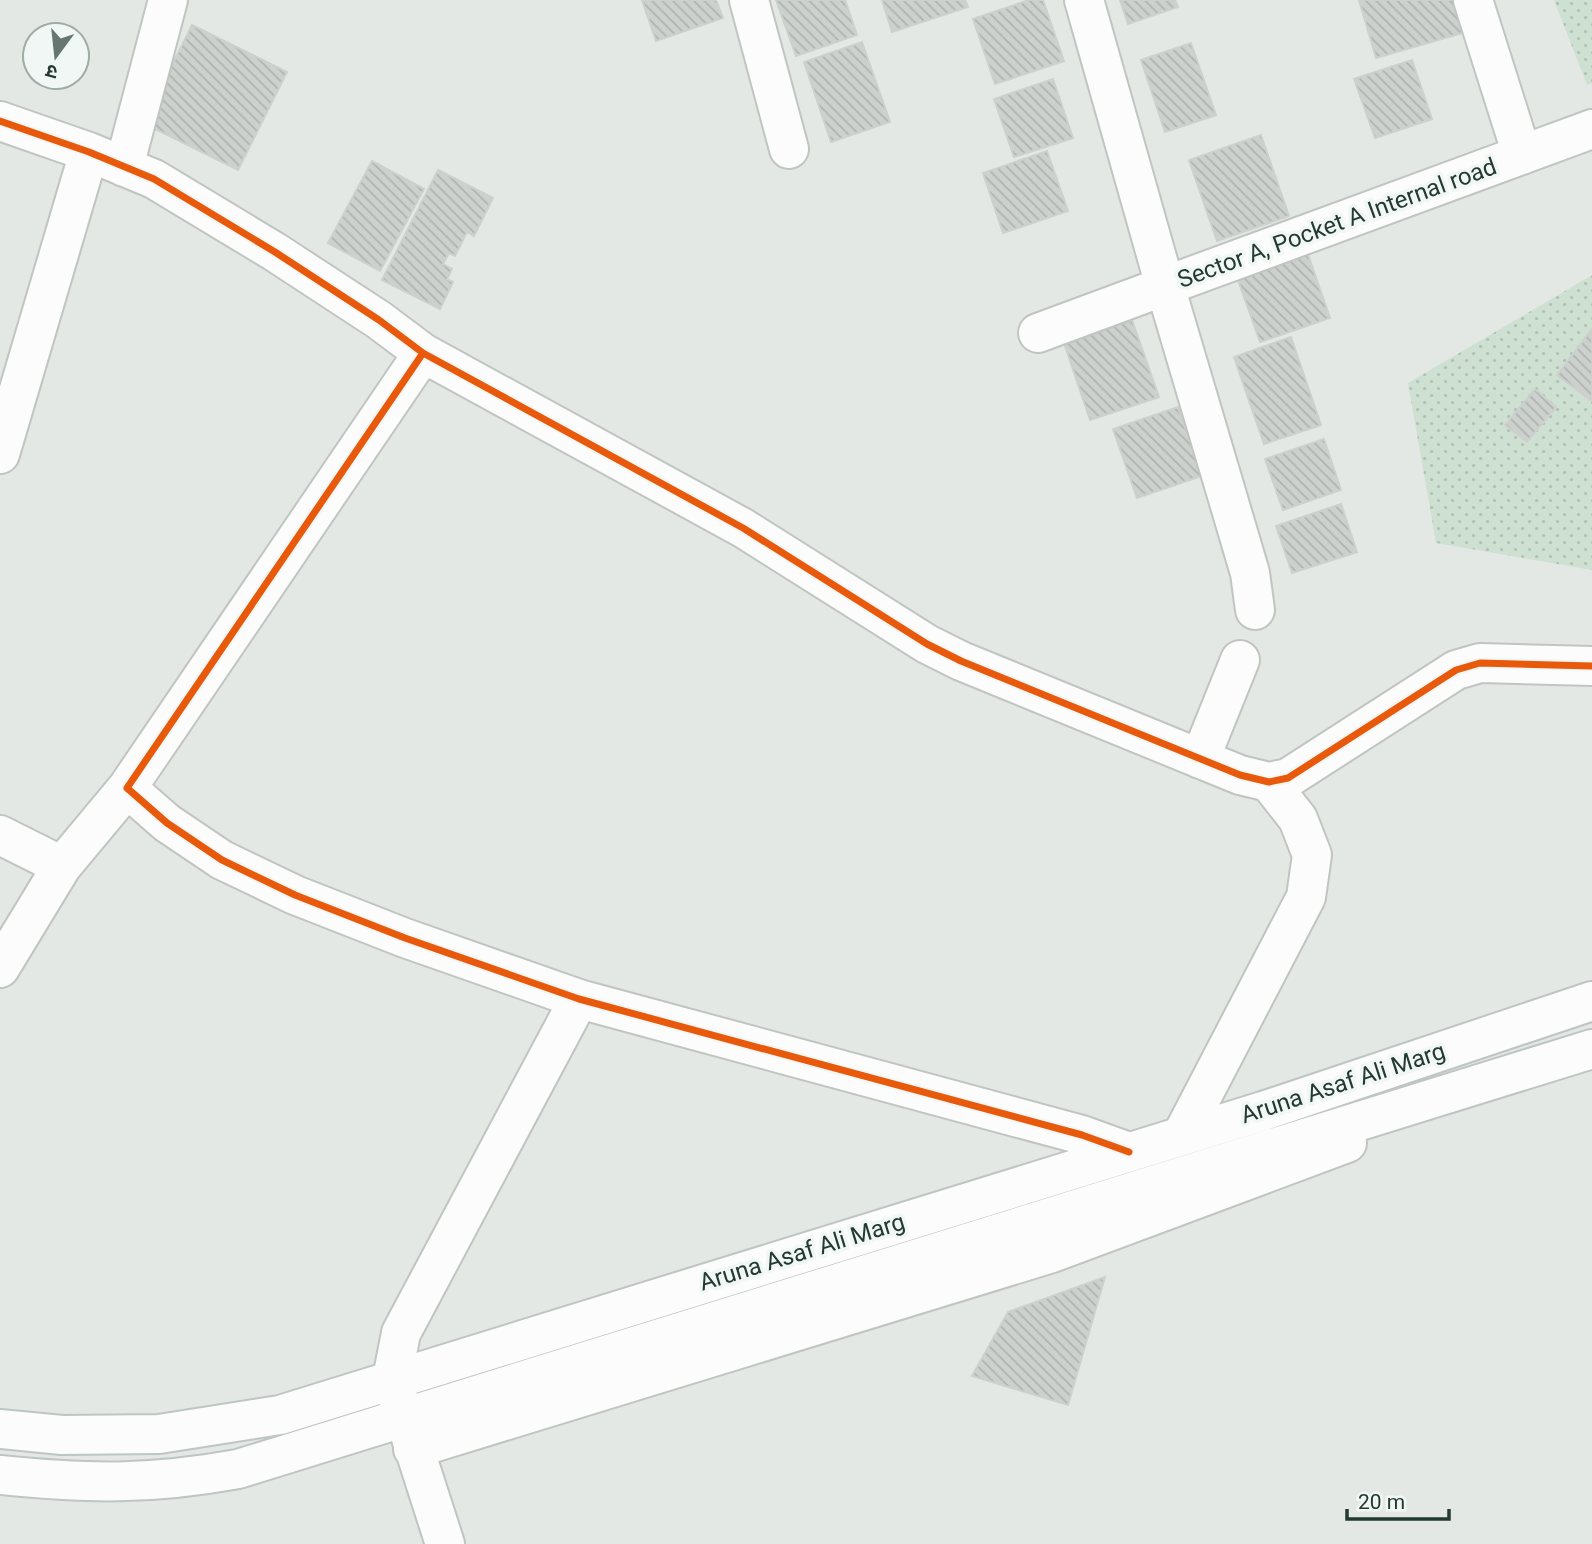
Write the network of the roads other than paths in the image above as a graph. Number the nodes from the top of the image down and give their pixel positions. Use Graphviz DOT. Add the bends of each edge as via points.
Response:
graph roads {
  1 [pos="167,0"];
  2 [pos="748,0"];
  3 [pos="1084,0"];
  4 [pos="1473,0"];
  5 [pos="0,121"];
  6 [pos="1592,129"];
  7 [pos="789,149"];
  8 [pos="89,152"];
  9 [pos="1522,155"];
  10 [pos="124,167"];
  11 [pos="1164,286"];
  12 [pos="1038,333"];
  13 [pos="423,353"];
  14 [pos="0,454"];
  15 [pos="1255,610"];
  16 [pos="1240,660"];
  17 [pos="1592,666"];
  18 [pos="1199,759"];
  19 [pos="1269,782"];
  20 [pos="127,788"];
  21 [pos="0,835"];
  22 [pos="62,866"];
  23 [pos="0,968"];
  24 [pos="579,999"];
  25 [pos="1592,1001"];
  26 [pos="1592,1049"];
  27 [pos="1592,1065"];
  28 [pos="1182,1135"];
  29 [pos="1129,1152"];
  30 [pos="392,1379"];
  31 [pos="0,1429"];
  32 [pos="408,1433"];
  33 [pos="0,1475"];
  34 [pos="445,1544"];
  1 -- 10 [label="street"];
  2 -- 7 [label="street"];
  3 -- 11 [label="street, Sector A, Pocket A Internal road"];
  4 -- 9 [label="street, Sector A, Pocket A Internal road"];
  5 -- 8 [label="street"];
  6 -- 9 [label="street, Sector A, Pocket A Internal road"];
  8 -- 10 [label="street"];
  8 -- 14 [label="street"];
  9 -- 11 [label="street, Sector A, Pocket A Internal road"];
  10 -- 13 [label="street" via="219,217"];
  11 -- 12 [label="street"];
  11 -- 15 [label="street" via="1250,573"];
  13 -- 18 [label="street" via="743,528 961,662"];
  13 -- 20 [label="street"];
  16 -- 18 [label="street"];
  17 -- 19 [label="street" via="1480,663 1457,670 1311,766"];
  18 -- 19 [label="street"];
  19 -- 28 [label="street" via="1297,819 1312,855 1306,897"];
  20 -- 22 [label="street"];
  20 -- 24 [label="street" via="202,848 295,895"];
  21 -- 22 [label="street"];
  22 -- 23 [label="street"];
  24 -- 29 [label="street" via="1082,1135"];
  24 -- 30 [label="street" via="401,1333"];
  25 -- 28 [label="street, Aruna Asaf Ali Marg"];
  26 -- 32 [label="street, Aruna Asaf Ali Marg"];
  27 -- 32 [label="street" via="1391,1127 1052,1253"];
  28 -- 29 [label="street, Aruna Asaf Ali Marg"];
  29 -- 30 [label="street, Aruna Asaf Ali Marg"];
  30 -- 31 [label="street, Aruna Asaf Ali Marg" via="280,1415 159,1434 62,1435"];
  30 -- 32 [label="street"];
  32 -- 33 [label="street, Aruna Asaf Ali Marg" via="187,1478 87,1483"];
  32 -- 34 [label="street"];
}
